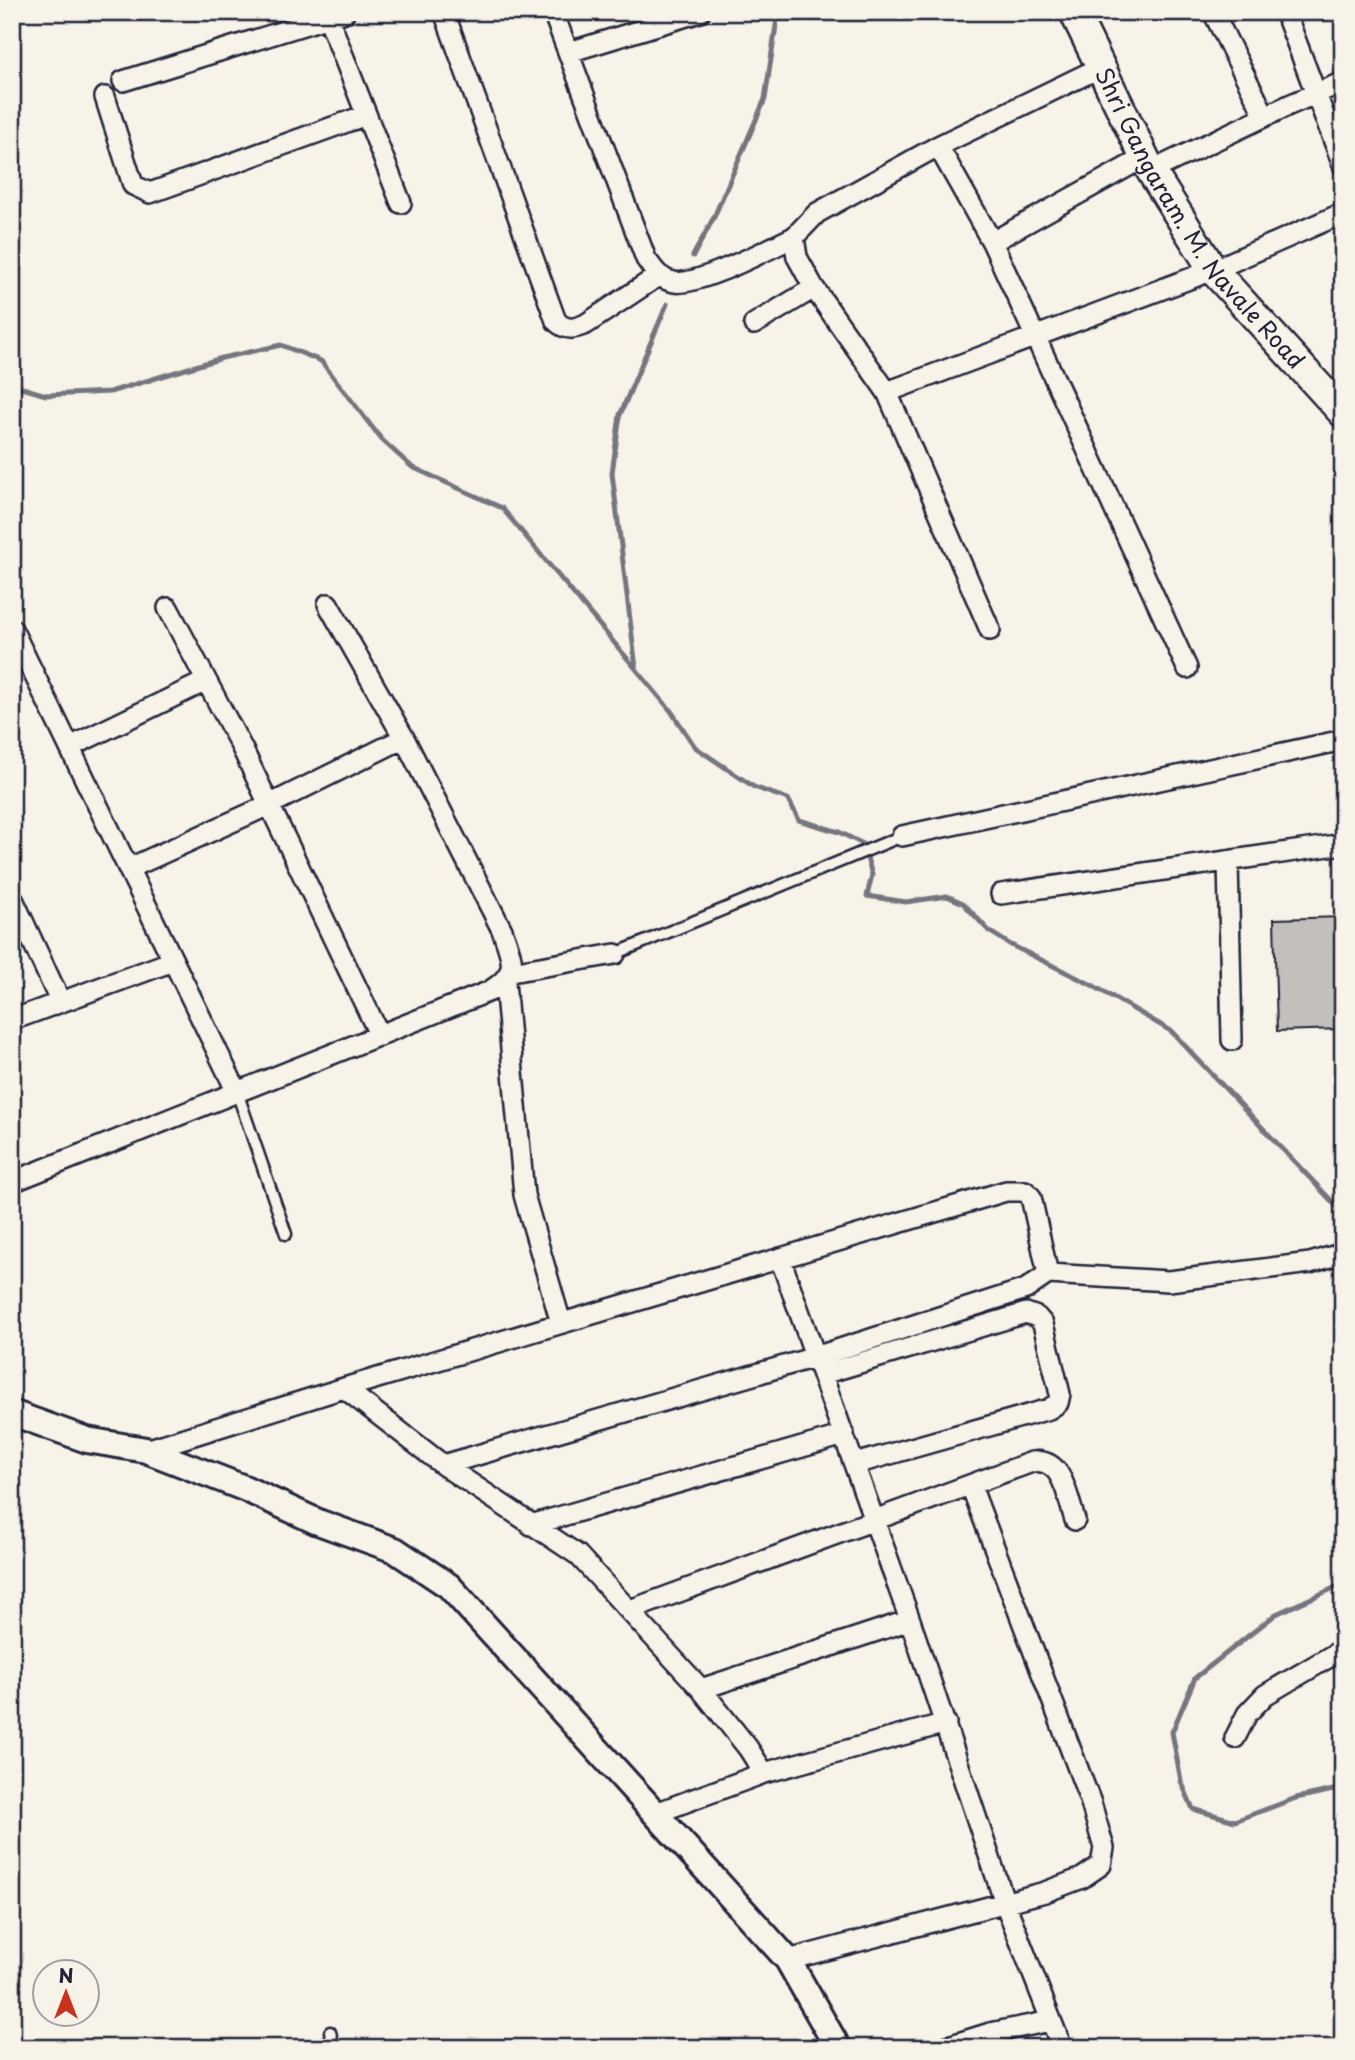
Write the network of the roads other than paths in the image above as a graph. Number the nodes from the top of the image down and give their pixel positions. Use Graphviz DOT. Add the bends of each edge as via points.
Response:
graph roads {
  1 [pos="444,12"];
  2 [pos="553,12"];
  3 [pos="700,12"];
  4 [pos="1074,12"];
  5 [pos="1213,12"];
  6 [pos="1285,12"];
  7 [pos="337,15"];
  8 [pos="569,52"];
  9 [pos="1101,67"];
  10 [pos="123,81"];
  11 [pos="1343,82"];
  12 [pos="1315,93"];
  13 [pos="104,97"];
  14 [pos="366,115"];
  15 [pos="1265,116"];
  16 [pos="938,146"];
  17 [pos="1148,164"];
  18 [pos="1343,165"];
  19 [pos="401,203"];
  20 [pos="1343,213"];
  21 [pos="794,237"];
  22 [pos="992,242"];
  23 [pos="1213,270"];
  24 [pos="658,276"];
  25 [pos="814,288"];
  26 [pos="754,324"];
  27 [pos="1035,336"];
  28 [pos="887,392"];
  29 [pos="1341,408"];
  30 [pos="328,604"];
  31 [pos="167,608"];
  32 [pos="990,630"];
  33 [pos="13,632"];
  34 [pos="1187,668"];
  35 [pos="206,681"];
  36 [pos="404,738"];
  37 [pos="1343,740"];
  38 [pos="71,747"];
  39 [pos="269,805"];
  40 [pos="902,836"];
  41 [pos="1343,844"];
  42 [pos="1228,860"];
  43 [pos="130,867"];
  44 [pos="1001,894"];
  45 [pos="12,897"];
  46 [pos="615,954"];
  47 [pos="173,961"];
  48 [pos="508,977"];
  49 [pos="60,1002"];
  50 [pos="12,1020"];
  51 [pos="380,1036"];
  52 [pos="1232,1040"];
  53 [pos="237,1092"];
  54 [pos="14,1178"];
  55 [pos="286,1234"];
  56 [pos="1343,1253"];
  57 [pos="780,1258"];
  58 [pos="1048,1274"];
  59 [pos="561,1323"];
  60 [pos="820,1365"];
  61 [pos="344,1388"];
  62 [pos="12,1413"];
  63 [pos="844,1435"];
  64 [pos="146,1450"];
  65 [pos="855,1464"];
  66 [pos="443,1465"];
  67 [pos="971,1486"];
  68 [pos="874,1518"];
  69 [pos="1075,1520"];
  70 [pos="531,1525"];
  71 [pos="630,1609"];
  72 [pos="910,1620"];
  73 [pos="1343,1649"];
  74 [pos="701,1689"];
  75 [pos="946,1723"];
  76 [pos="1235,1738"];
  77 [pos="764,1773"];
  78 [pos="656,1813"];
  79 [pos="1006,1903"];
  80 [pos="788,1960"];
  81 [pos="1051,2021"];
  82 [pos="330,2032"];
  83 [pos="334,2048"];
  84 [pos="838,2048"];
  85 [pos="942,2048"];
  86 [pos="1062,2048"];
  1 -- 24 [label="street" via="556,321 575,329"];
  2 -- 8 [label="street"];
  3 -- 8 [label="street"];
  4 -- 9 [label="main road, Shri Gangaram. M. Navale Road"];
  5 -- 15 [label="street"];
  6 -- 12 [label="street"];
  7 -- 10 [label="street"];
  7 -- 14 [label="street"];
  8 -- 24 [label="street" via="646,259"];
  9 -- 16 [label="street"];
  9 -- 17 [label="main road, Shri Gangaram. M. Navale Road"];
  11 -- 12 [label="street"];
  12 -- 15 [label="street"];
  12 -- 18 [label="street"];
  13 -- 14 [label="street" via="133,185 150,192"];
  14 -- 19 [label="street"];
  15 -- 17 [label="street"];
  16 -- 21 [label="street" via="817,213"];
  16 -- 22 [label="street"];
  17 -- 22 [label="street"];
  17 -- 23 [label="main road, Shri Gangaram. M. Navale Road"];
  20 -- 23 [label="street"];
  21 -- 24 [label="street" via="696,281 675,283"];
  21 -- 25 [label="street" via="797,257"];
  22 -- 27 [label="street"];
  23 -- 27 [label="street"];
  23 -- 29 [label="main road, Shri Gangaram. M. Navale Road"];
  25 -- 26 [label="street"];
  25 -- 28 [label="street"];
  27 -- 28 [label="street"];
  27 -- 34 [label="street"];
  28 -- 32 [label="street"];
  30 -- 36 [label="street"];
  31 -- 35 [label="street"];
  33 -- 38 [label="street"];
  35 -- 38 [label="street"];
  35 -- 39 [label="street"];
  36 -- 39 [label="street"];
  36 -- 48 [label="street" via="502,930 512,958"];
  37 -- 40 [label="street"];
  38 -- 43 [label="street"];
  39 -- 43 [label="street"];
  39 -- 51 [label="street"];
  40 -- 46 [label="lane"];
  41 -- 42 [label="street"];
  42 -- 44 [label="street"];
  42 -- 52 [label="street"];
  43 -- 47 [label="street"];
  45 -- 49 [label="street"];
  46 -- 48 [label="street"];
  47 -- 49 [label="street"];
  47 -- 53 [label="street"];
  48 -- 51 [label="street" via="490,992"];
  48 -- 59 [label="street" via="524,1195"];
  49 -- 50 [label="street"];
  51 -- 53 [label="street"];
  53 -- 54 [label="street"];
  53 -- 55 [label="lane"];
  56 -- 58 [label="street" via="1310,1263 1170,1281"];
  57 -- 58 [label="street" via="1016,1190 1025,1191 1034,1206"];
  57 -- 59 [label="street"];
  57 -- 60 [label="street"];
  58 -- 60 [label="street" via="1026,1289"];
  59 -- 61 [label="street"];
  60 -- 63 [label="street"];
  60 -- 65 [label="street" via="1027,1313 1043,1324 1060,1394 1058,1403"];
  60 -- 66 [label="street"];
  61 -- 64 [label="street"];
  61 -- 66 [label="street"];
  62 -- 64 [label="street" via="87,1440"];
  63 -- 65 [label="street"];
  63 -- 70 [label="street"];
  64 -- 78 [label="street" via="395,1550 449,1586"];
  65 -- 68 [label="street"];
  66 -- 70 [label="street"];
  67 -- 68 [label="street"];
  67 -- 69 [label="street" via="1044,1460 1060,1476"];
  67 -- 79 [label="street" via="1104,1848 1101,1865 1082,1878"];
  68 -- 71 [label="street"];
  68 -- 72 [label="street"];
  70 -- 71 [label="street" via="578,1555"];
  71 -- 74 [label="street"];
  72 -- 74 [label="street"];
  72 -- 75 [label="street"];
  73 -- 76 [label="street" via="1265,1695 1247,1714"];
  74 -- 77 [label="street"];
  75 -- 77 [label="street"];
  75 -- 79 [label="street"];
  77 -- 78 [label="street"];
  78 -- 80 [label="street"];
  79 -- 80 [label="street"];
  79 -- 81 [label="street"];
  80 -- 84 [label="street"];
  81 -- 85 [label="street"];
  81 -- 86 [label="street"];
  82 -- 83 [label="lane"];
}
